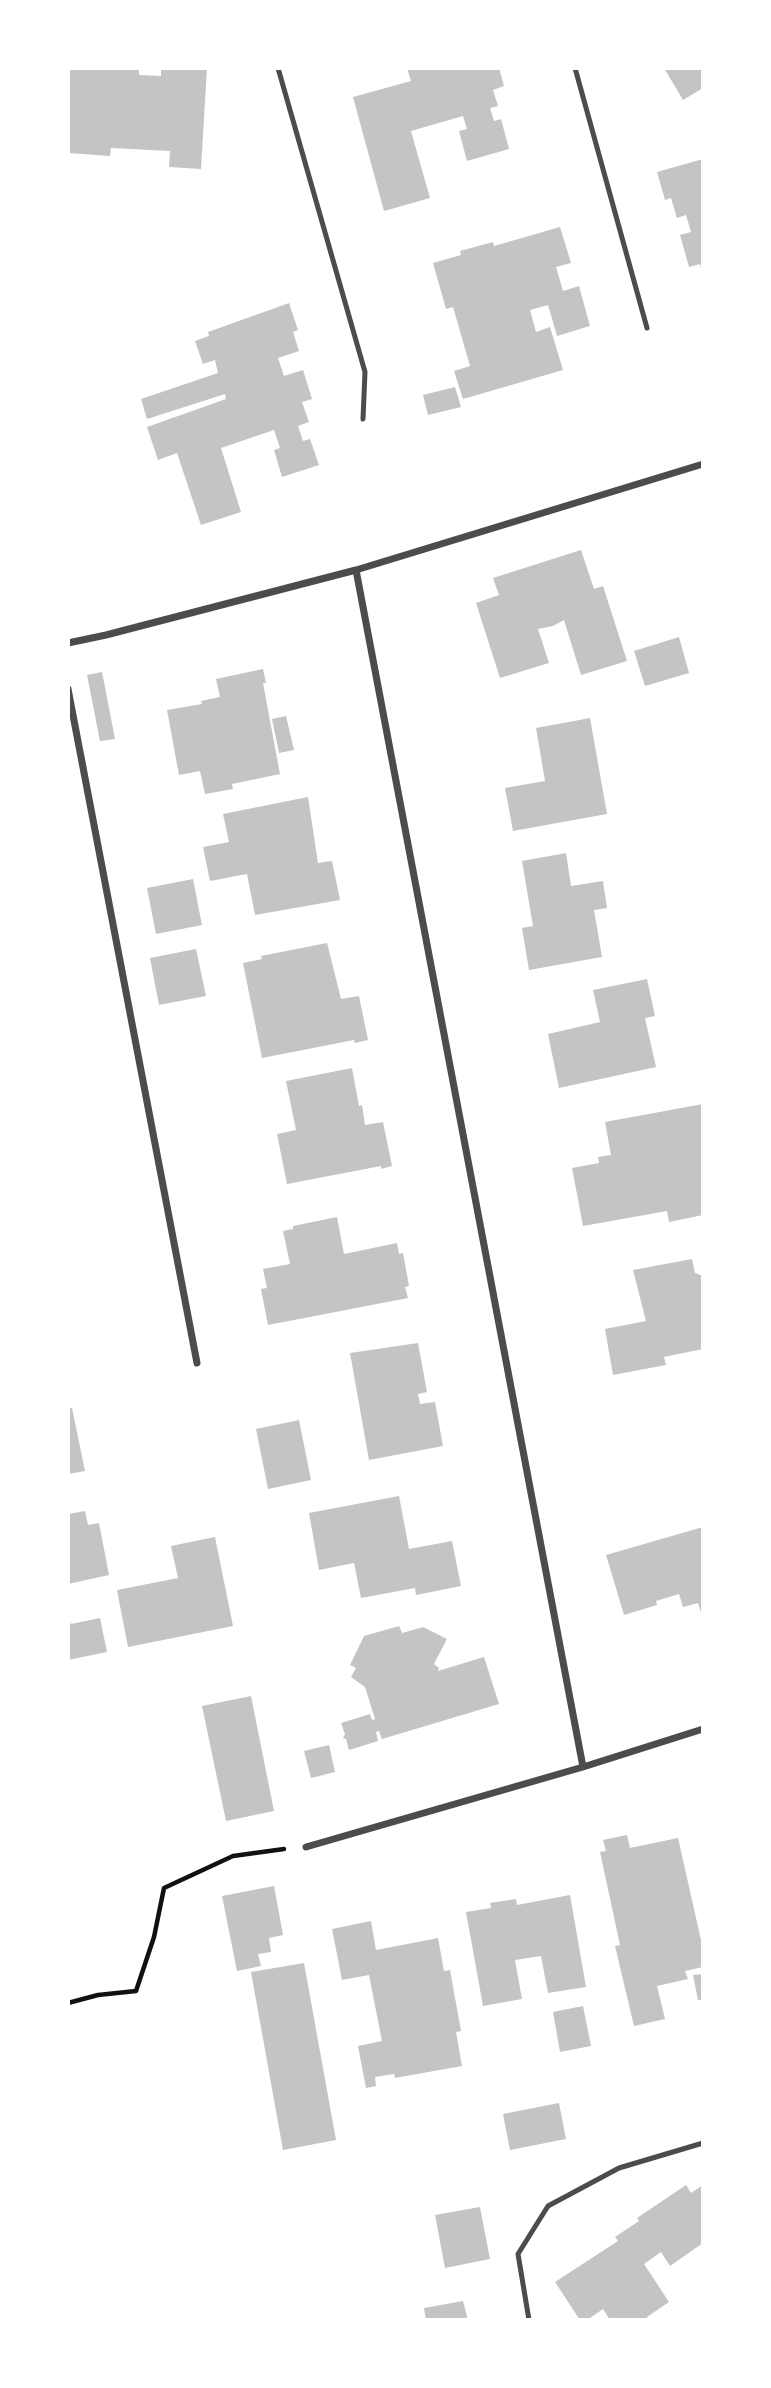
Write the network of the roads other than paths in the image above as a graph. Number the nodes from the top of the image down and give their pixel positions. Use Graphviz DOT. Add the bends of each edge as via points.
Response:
graph roads {
  1 [pos="278,68"];
  2 [pos="575,68"];
  3 [pos="647,328"];
  4 [pos="363,419"];
  5 [pos="703,464"];
  6 [pos="356,570"];
  7 [pos="68,643"];
  8 [pos="68,689"];
  9 [pos="197,1363"];
  10 [pos="703,1729"];
  11 [pos="583,1767"];
  12 [pos="306,1847"];
  13 [pos="703,2143"];
  14 [pos="529,2320"];
  1 -- 4 [label="lane" via="365,372"];
  2 -- 3 [label="lane"];
  5 -- 6 [label="street"];
  6 -- 7 [label="street"];
  6 -- 11 [label="street"];
  8 -- 9 [label="street"];
  10 -- 11 [label="street"];
  11 -- 12 [label="street"];
  13 -- 14 [label="lane" via="619,2168 548,2206 518,2254"];
}
